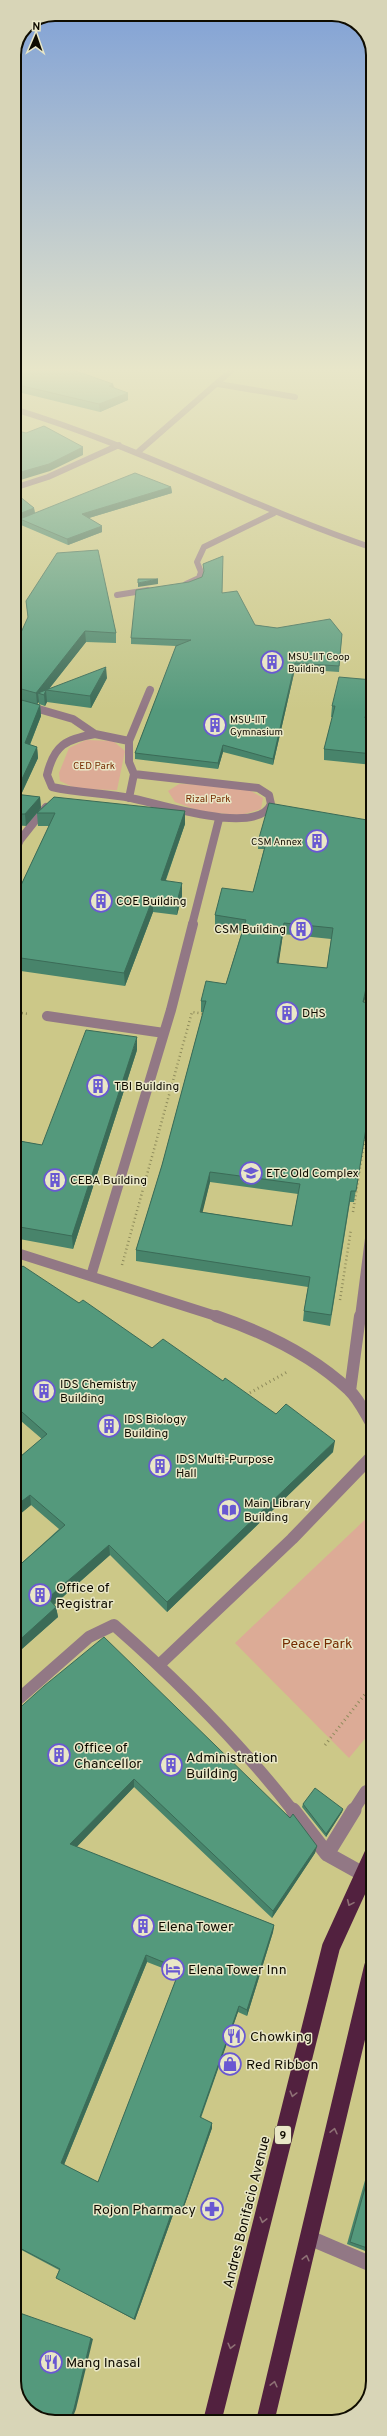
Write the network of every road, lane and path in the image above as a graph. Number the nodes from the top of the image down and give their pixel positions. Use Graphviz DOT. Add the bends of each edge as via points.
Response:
graph roads {
  1 [pos="209,484"];
  2 [pos="274,513"];
  3 [pos="366,545"];
  4 [pos="180,585"];
  5 [pos="156,589"];
  6 [pos="117,595"];
  7 [pos="150,690"];
  8 [pos="21,705"];
  9 [pos="95,734"];
  10 [pos="129,741"];
  11 [pos="134,774"];
  12 [pos="69,792"];
  13 [pos="129,798"];
  14 [pos="219,819"];
  15 [pos="21,839"];
  16 [pos="208,1014"];
  17 [pos="47,1016"];
  18 [pos="164,1033"];
  19 [pos="366,1128"];
  20 [pos="353,1214"];
  21 [pos="352,1221"];
  22 [pos="21,1254"];
  23 [pos="122,1265"];
  24 [pos="366,1268"];
  25 [pos="91,1276"];
  26 [pos="340,1300"];
  27 [pos="287,1372"];
  28 [pos="350,1390"];
  29 [pos="244,1397"];
  30 [pos="366,1415"];
  31 [pos="366,1462"];
  32 [pos="159,1665"];
  33 [pos="366,1693"];
  34 [pos="21,1697"];
  35 [pos="325,1745"];
  36 [pos="366,1790"];
  37 [pos="327,1854"];
  38 [pos="366,1867"];
  39 [pos="362,1874"];
  40 [pos="366,1990"];
  41 [pos="310,2238"];
  42 [pos="366,2262"];
  43 [pos="214,2415"];
  44 [pos="267,2415"];
  1 -- 2 [label="street"];
  2 -- 3 [label="street"];
  2 -- 4 [label="street" via="204,547 197,562 199,578"];
  5 -- 6 [label="street"];
  7 -- 10 [label="street"];
  8 -- 9 [label="street" via="73,719"];
  9 -- 10 [label="street"];
  9 -- 12 [label="street" via="76,737 62,744 49,767 47,776 52,787"];
  10 -- 11 [label="street" via="130,762"];
  11 -- 13 [label="street"];
  11 -- 14 [label="street" via="258,788 268,793 271,800 267,812 262,815 251,819"];
  12 -- 13 [label="street"];
  12 -- 15 [label="street" via="46,807"];
  13 -- 14 [label="street"];
  14 -- 18 [label="street"];
  16 -- 23 [label="path" via="192,1012"];
  17 -- 18 [label="street"];
  18 -- 25 [label="street"];
  19 -- 20 [label="path"];
  21 -- 26 [label="path"];
  22 -- 25 [label="street"];
  24 -- 28 [label="street"];
  25 -- 28 [label="street" via="246,1326 303,1356"];
  27 -- 29 [label="path"];
  28 -- 30 [label="street"];
  31 -- 32 [label="street" via="292,1539"];
  32 -- 34 [label="street" via="114,1625 89,1637"];
  32 -- 37 [label="street" via="267,1779"];
  33 -- 35 [label="path"];
  36 -- 37 [label="street"];
  37 -- 39 [label="street"];
  38 -- 39 [label="highway, Andres Bonifacio Avenue / 9"];
  39 -- 43 [label="highway, Andres Bonifacio Avenue / 9, one-way" via="331,1947"];
  41 -- 40 [label="highway, one-way"];
  41 -- 42 [label="street"];
  44 -- 41 [label="highway, one-way"];
}
